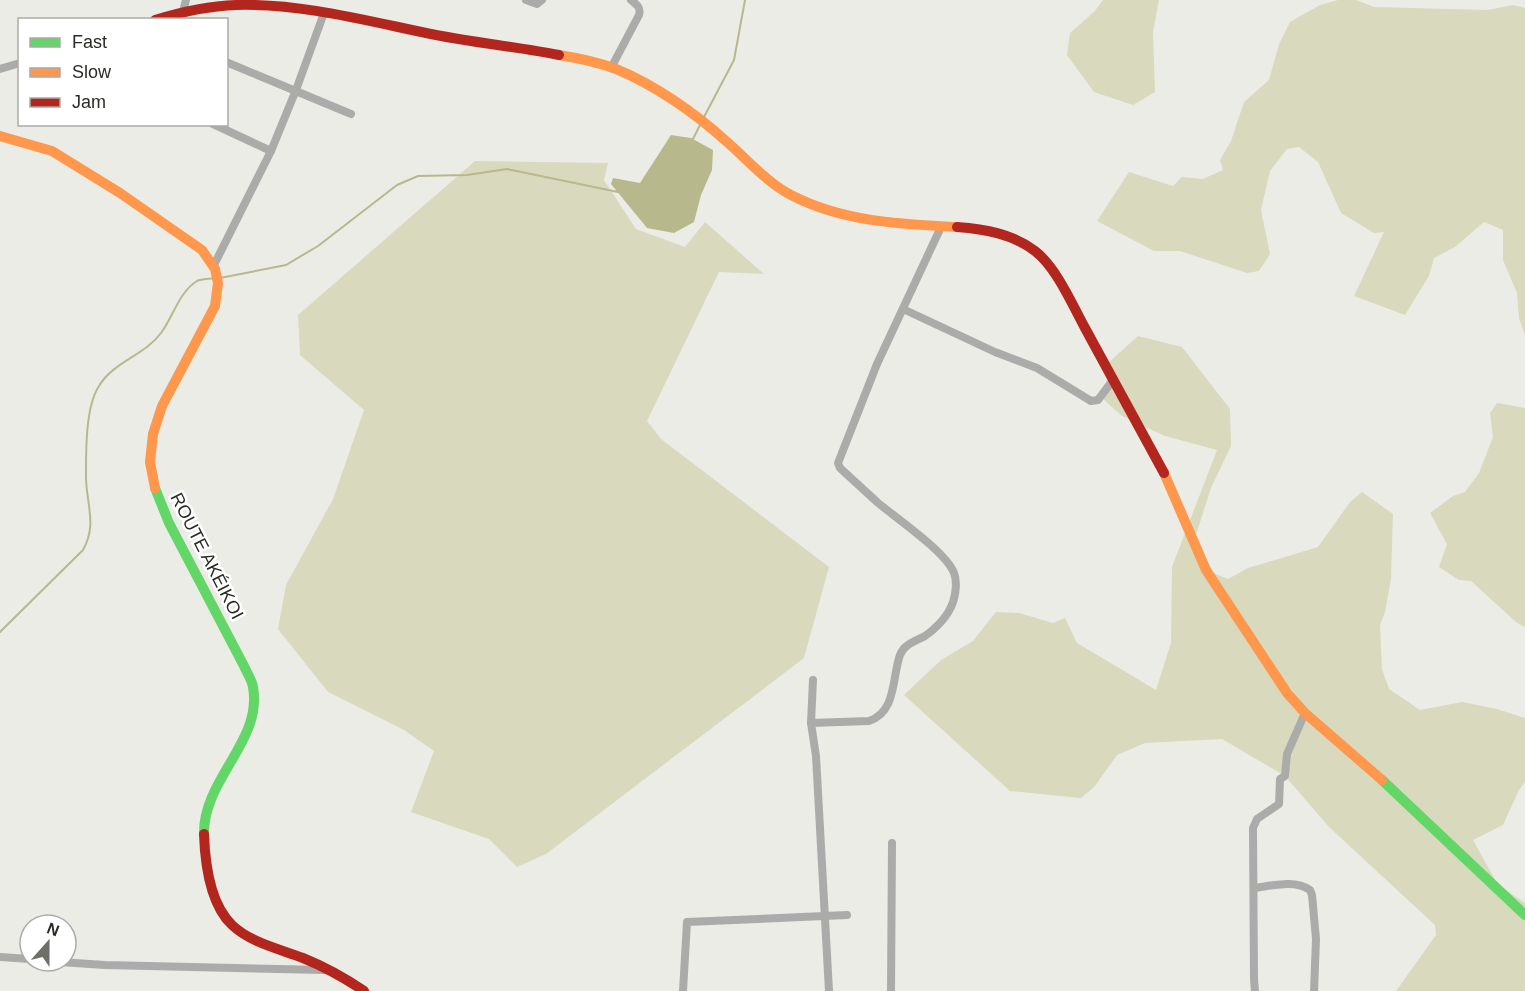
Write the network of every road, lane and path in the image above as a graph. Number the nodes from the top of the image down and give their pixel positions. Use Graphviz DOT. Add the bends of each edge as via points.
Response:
graph roads {
  1 [pos="186,0"];
  2 [pos="526,0"];
  3 [pos="542,0"];
  4 [pos="631,0"];
  5 [pos="246,3"];
  6 [pos="183,12"];
  7 [pos="324,13"];
  8 [pos="161,18"];
  9 [pos="228,63"];
  10 [pos="18,64"];
  11 [pos="611,68"];
  12 [pos="0,69"];
  13 [pos="296,90"];
  14 [pos="351,114"];
  15 [pos="217,126"];
  16 [pos="0,136"];
  17 [pos="271,151"];
  18 [pos="941,227"];
  19 [pos="214,265"];
  20 [pos="903,309"];
  21 [pos="1113,380"];
  22 [pos="813,680"];
  23 [pos="1305,713"];
  24 [pos="811,723"];
  25 [pos="892,843"];
  26 [pos="1254,888"];
  27 [pos="825,915"];
  28 [pos="847,915"];
  29 [pos="1525,915"];
  30 [pos="0,957"];
  31 [pos="18,959"];
  32 [pos="78,963"];
  33 [pos="327,970"];
  34 [pos="364,991"];
  35 [pos="683,991"];
  36 [pos="829,991"];
  37 [pos="891,991"];
  38 [pos="1255,991"];
  39 [pos="1314,991"];
  1 -- 6 [label="street"];
  2 -- 3 [label="street" via="537,4"];
  4 -- 11 [label="street" via="638,5 639,15"];
  5 -- 6 [label="street"];
  5 -- 7 [label="street"];
  6 -- 8 [label="street"];
  7 -- 11 [label="street" via="498,47 563,55"];
  7 -- 13 [label="street"];
  9 -- 13 [label="street"];
  10 -- 12 [label="street"];
  11 -- 18 [label="street" via="660,93 790,196 835,213 881,223"];
  13 -- 14 [label="street"];
  13 -- 17 [label="street"];
  15 -- 17 [label="street"];
  16 -- 19 [label="street" via="52,151 75,164 202,250"];
  17 -- 19 [label="street"];
  18 -- 20 [label="street"];
  18 -- 21 [label="street" via="1002,235 1036,251 1054,273"];
  19 -- 33 [label="street, ROUTE AKÉIKOI" via="219,279 215,306 162,406 150,462 156,492 169,523 252,686 254,702 249,725 205,812 209,875 216,900 236,928"];
  20 -- 21 [label="street" via="1037,368 1091,401 1098,400"];
  20 -- 24 [label="street" via="838,463 945,559 954,573 954,596 944,619 903,649 894,688 878,718"];
  21 -- 23 [label="street" via="1170,484 1206,570 1287,693"];
  22 -- 24 [label="street"];
  23 -- 26 [label="street" via="1287,754 1279,804 1255,822"];
  23 -- 29 [label="street"];
  24 -- 27 [label="street"];
  25 -- 37 [label="street"];
  26 -- 38 [label="street"];
  26 -- 39 [label="street" via="1288,884 1310,890 1316,939"];
  27 -- 28 [label="street"];
  27 -- 35 [label="street" via="687,922"];
  27 -- 36 [label="street"];
  30 -- 31 [label="street"];
  32 -- 33 [label="street"];
  33 -- 34 [label="street, ROUTE AKÉIKOI"];
}
